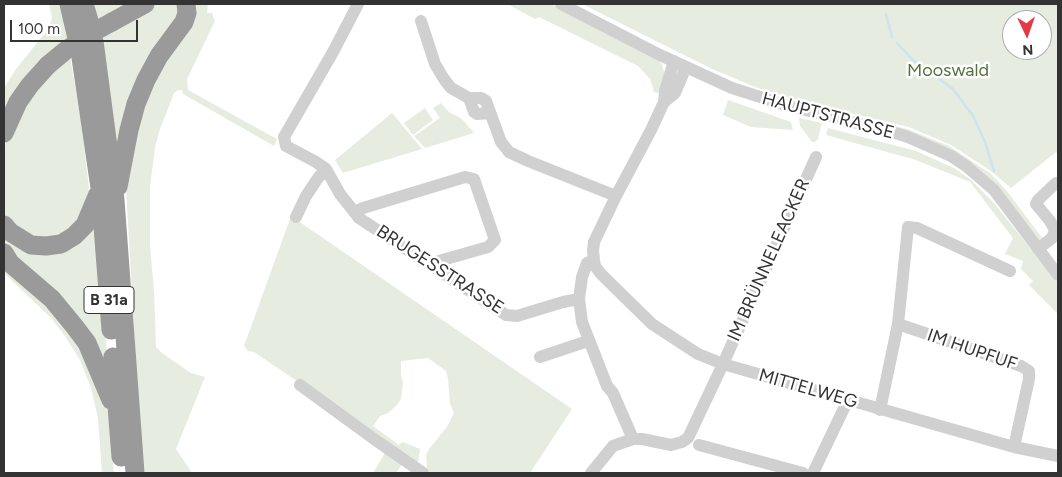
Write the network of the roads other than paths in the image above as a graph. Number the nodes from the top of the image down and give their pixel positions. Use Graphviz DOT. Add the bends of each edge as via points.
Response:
graph roads {
  1 [pos="69,4"];
  2 [pos="84,4"];
  3 [pos="144,4"];
  4 [pos="186,4"];
  5 [pos="358,4"];
  6 [pos="560,4"];
  7 [pos="422,21"];
  8 [pos="85,38"];
  9 [pos="680,64"];
  10 [pos="4,133"];
  11 [pos="816,157"];
  12 [pos="326,169"];
  13 [pos="1056,183"];
  14 [pos="100,188"];
  15 [pos="616,196"];
  16 [pos="115,200"];
  17 [pos="354,212"];
  18 [pos="296,217"];
  19 [pos="4,225"];
  20 [pos="1038,249"];
  21 [pos="4,253"];
  22 [pos="594,260"];
  23 [pos="434,267"];
  24 [pos="1010,272"];
  25 [pos="1058,275"];
  26 [pos="579,299"];
  27 [pos="898,324"];
  28 [pos="588,340"];
  29 [pos="540,357"];
  30 [pos="723,364"];
  31 [pos="300,385"];
  32 [pos="848,400"];
  33 [pos="880,410"];
  34 [pos="117,412"];
  35 [pos="634,439"];
  36 [pos="699,446"];
  37 [pos="1014,447"];
  38 [pos="1058,456"];
  39 [pos="122,473"];
  40 [pos="135,473"];
  41 [pos="423,473"];
  42 [pos="591,473"];
  43 [pos="803,473"];
  44 [pos="813,473"];
  1 -- 8 [label="highway, B 31a"];
  2 -- 8 [label="highway, B 31a"];
  3 -- 10 [label="highway, bridge" via="73,45 48,65 18,102"];
  4 -- 16 [label="highway" via="184,22 159,56 136,104"];
  5 -- 12 [label="street, BRUGESSTRASSE" via="284,137 286,146"];
  6 -- 9 [label="street, HAUPTSTRASSE"];
  7 -- 15 [label="street" via="435,64 444,79 451,88 469,98 486,101 501,142 509,152"];
  8 -- 14 [label="highway, B 31a"];
  8 -- 16 [label="highway, B 31a"];
  9 -- 15 [label="street" via="675,93 664,102"];
  9 -- 20 [label="street, HAUPTSTRASSE" via="755,96 908,137 944,153 966,166 994,190"];
  11 -- 30 [label="street, IM BRÜNNELEACKER"];
  12 -- 17 [label="street, BRUGESSTRASSE"];
  12 -- 18 [label="street" via="306,196"];
  13 -- 20 [label="street" via="1036,204 1055,230 1052,238"];
  14 -- 19 [label="highway" via="84,225 61,244 31,245"];
  14 -- 34 [label="highway, B 31a"];
  15 -- 22 [label="street" via="594,242"];
  16 -- 40 [label="highway, B 31a"];
  17 -- 23 [label="street, BRUGESSTRASSE"];
  17 -- 23 [label="street" via="465,177 474,179 494,240 488,247 439,261"];
  20 -- 25 [label="street, HAUPTSTRASSE"];
  21 -- 34 [label="highway" via="10,263 52,299 75,327 94,358"];
  22 -- 26 [label="street" via="587,263 582,273"];
  22 -- 30 [label="street, MITTELWEG" via="601,274 652,324 698,354"];
  23 -- 26 [label="street, BRUGESSTRASSE" via="506,315 517,316"];
  24 -- 27 [label="street" via="917,228 908,227"];
  26 -- 28 [label="street"];
  27 -- 33 [label="street"];
  27 -- 37 [label="street, IM HUPFUF" via="1029,371"];
  28 -- 29 [label="street"];
  28 -- 35 [label="street"];
  30 -- 32 [label="street, MITTELWEG"];
  30 -- 35 [label="street, IM BRÜNNELEACKER" via="688,438 672,445"];
  31 -- 41 [label="street"];
  32 -- 33 [label="street, MITTELWEG"];
  32 -- 44 [label="street"];
  33 -- 37 [label="street, MITTELWEG"];
  34 -- 39 [label="highway, B 31a"];
  35 -- 42 [label="street" via="613,446"];
  36 -- 43 [label="street"];
  37 -- 38 [label="street, MITTELWEG"];
}
